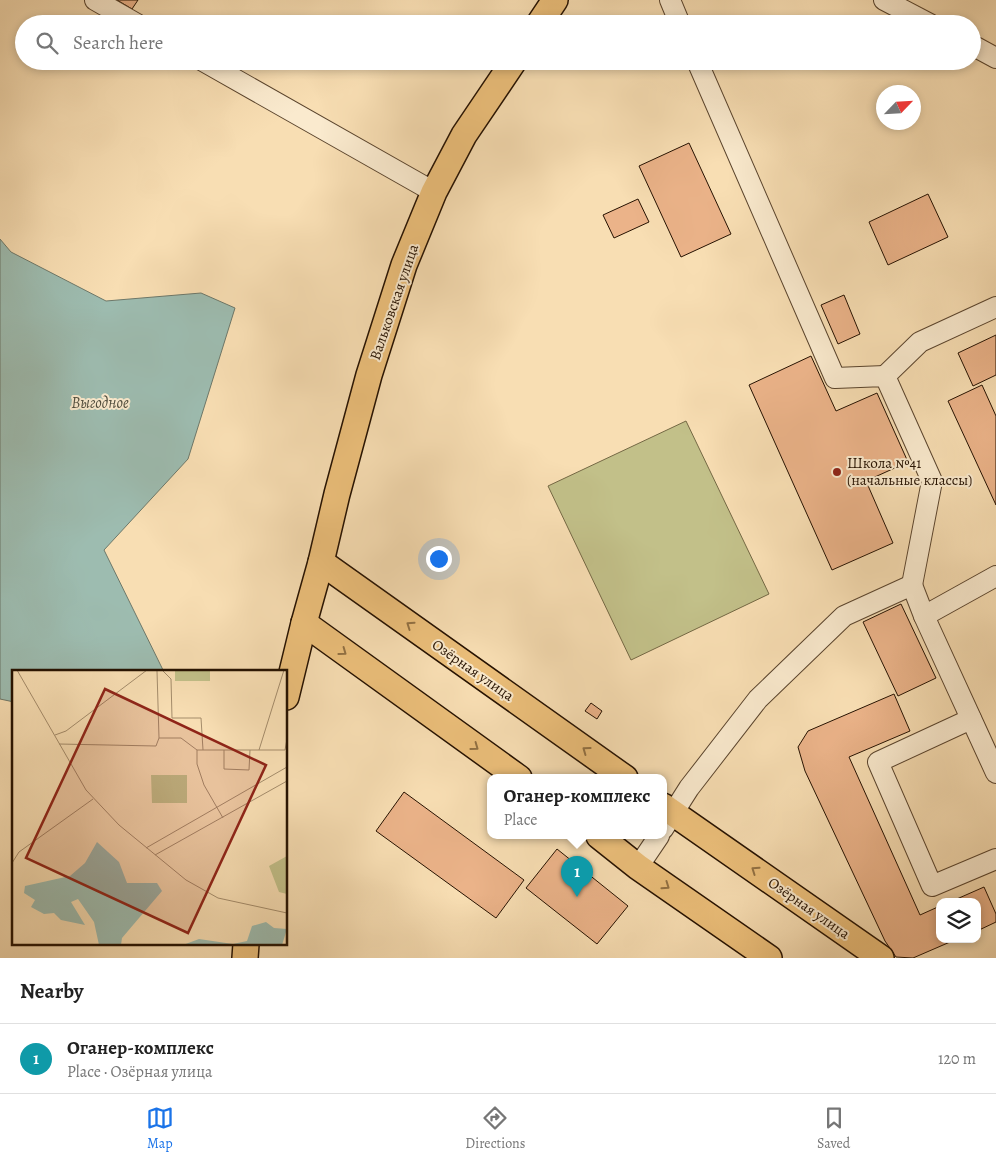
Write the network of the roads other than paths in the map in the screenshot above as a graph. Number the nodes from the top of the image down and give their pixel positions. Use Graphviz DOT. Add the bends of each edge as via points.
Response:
graph roads {
  1 [pos="95,0"];
  2 [pos="555,0"];
  3 [pos="670,0"];
  4 [pos="884,0"];
  5 [pos="121,15"];
  6 [pos="545,15"];
  7 [pos="676,15"];
  8 [pos="913,15"];
  9 [pos="981,50"];
  10 [pos="996,58"];
  11 [pos="219,70"];
  12 [pos="508,70"];
  13 [pos="701,70"];
  14 [pos="434,192"];
  15 [pos="996,307"];
  16 [pos="885,376"];
  17 [pos="321,562"];
  18 [pos="996,576"];
  19 [pos="912,585"];
  20 [pos="924,616"];
  21 [pos="304,623"];
  22 [pos="288,689"];
  23 [pos="971,719"];
  24 [pos="996,773"];
  25 [pos="513,774"];
  26 [pos="619,774"];
  27 [pos="667,816"];
  28 [pos="603,839"];
  29 [pos="657,839"];
  30 [pos="996,859"];
  31 [pos="638,867"];
  32 [pos="769,958"];
  33 [pos="881,958"];
  1 -- 5 [label="street"];
  2 -- 6 [label="main road"];
  3 -- 7 [label="street"];
  4 -- 8 [label="street"];
  9 -- 10 [label="street"];
  11 -- 14 [label="street"];
  12 -- 14 [label="main road, Вальковская улица" via="464,135"];
  13 -- 16 [label="street" via="835,378"];
  14 -- 17 [label="main road, Вальковская улица" via="404,265 369,375"];
  15 -- 16 [label="street" via="920,342"];
  16 -- 19 [label="street" via="932,481"];
  17 -- 21 [label="main road, Вальковская улица"];
  26 -- 17 [label="main road, Озёрная улица, one-way"];
  18 -- 20 [label="street"];
  19 -- 20 [label="street"];
  19 -- 27 [label="street" via="844,616 758,699"];
  20 -- 23 [label="street"];
  21 -- 22 [label="main road, Вальковская улица"];
  21 -- 25 [label="main road, one-way"];
  23 -- 24 [label="street"];
  23 -- 30 [label="street" via="878,762 932,886"];
  33 -- 27 [label="main road, Озёрная улица, one-way"];
  28 -- 31 [label="main road"];
  29 -- 31 [label="street"];
  31 -- 32 [label="main road, one-way"];
}
